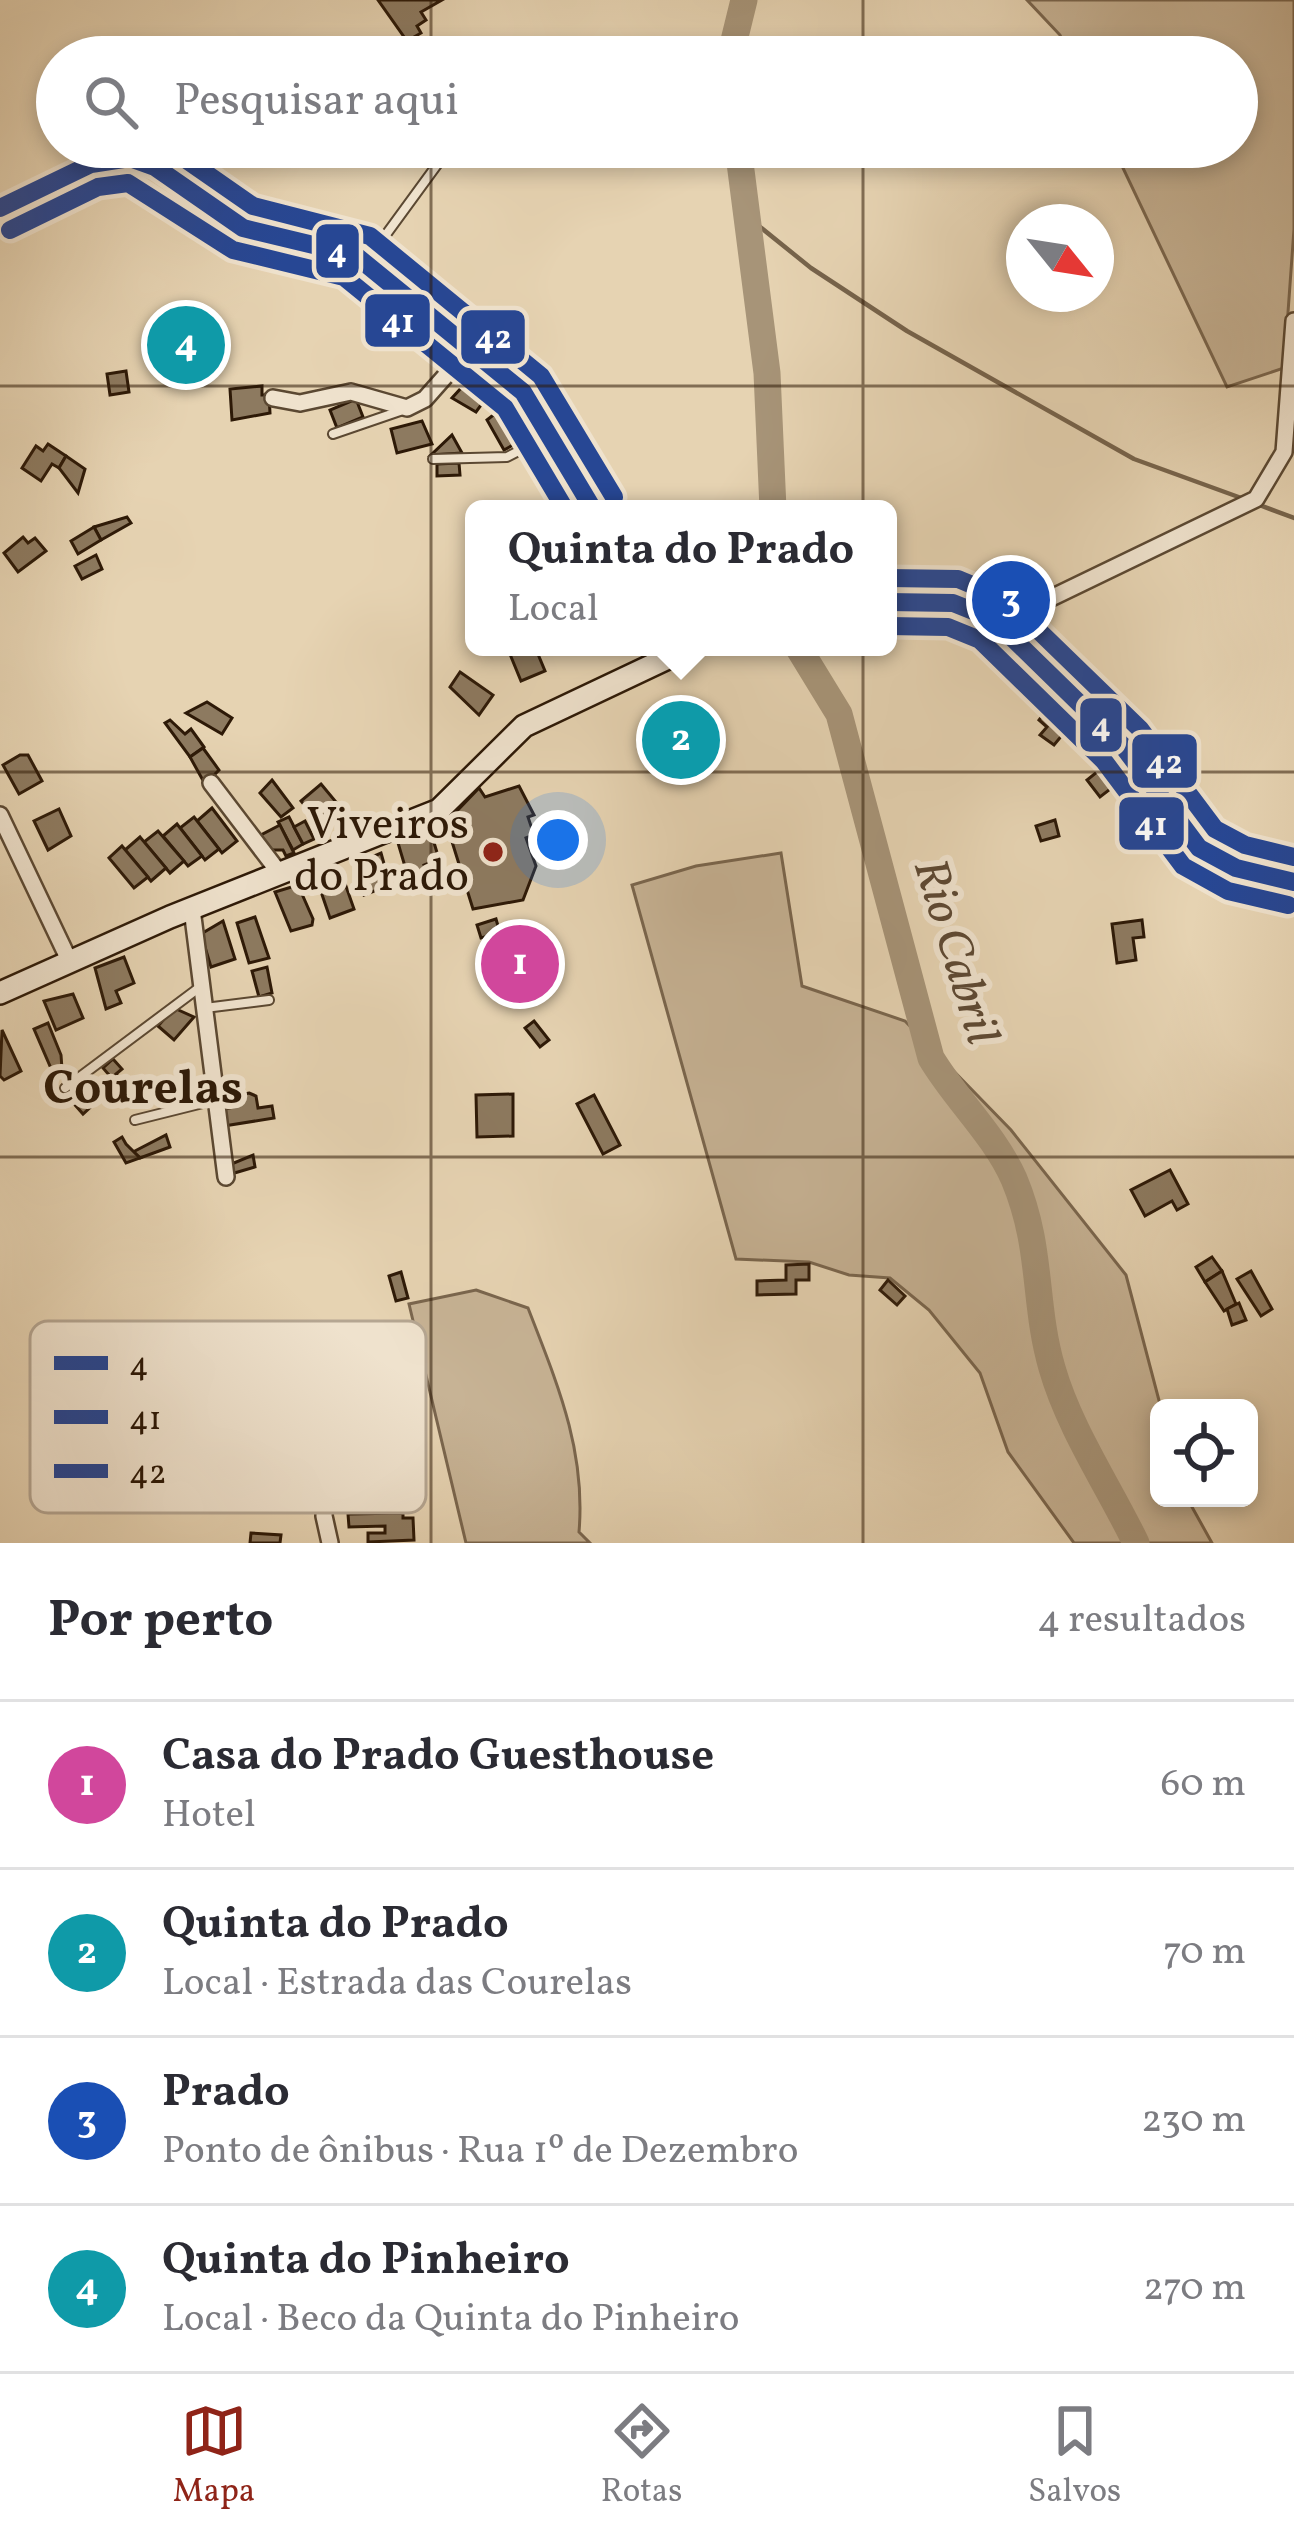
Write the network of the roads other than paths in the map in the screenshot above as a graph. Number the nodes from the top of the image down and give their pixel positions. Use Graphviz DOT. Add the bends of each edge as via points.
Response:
graph roads {
  1 [pos="83,168"];
  2 [pos="156,168"];
  3 [pos="435,168"];
  4 [pos="0,208"];
  5 [pos="366,262"];
  6 [pos="1294,321"];
  7 [pos="471,347"];
  8 [pos="1292,372"];
  9 [pos="273,398"];
  10 [pos="406,408"];
  11 [pos="333,434"];
  12 [pos="551,434"];
  13 [pos="433,459"];
  14 [pos="588,500"];
  15 [pos="897,602"];
  16 [pos="986,614"];
  17 [pos="673,656"];
  18 [pos="211,783"];
  19 [pos="0,815"];
  20 [pos="281,875"];
  21 [pos="1294,882"];
  22 [pos="192,909"];
  23 [pos="69,960"];
  24 [pos="201,986"];
  25 [pos="0,992"];
  26 [pos="269,1000"];
  27 [pos="204,1008"];
  28 [pos="64,1088"];
  29 [pos="216,1100"];
  30 [pos="134,1120"];
  31 [pos="226,1177"];
  32 [pos="324,1513"];
  33 [pos="330,1543"];
  1 -- 4 [label="street"];
  2 -- 5 [label="street" via="243,228"];
  3 -- 5 [label="lane"];
  5 -- 7 [label="street"];
  6 -- 8 [label="street"];
  7 -- 10 [label="street" via="425,399"];
  7 -- 12 [label="street" via="530,400"];
  8 -- 16 [label="street" via="1284,452 1259,496 1043,601"];
  9 -- 10 [label="street" via="300,403 351,392"];
  10 -- 11 [label="lane"];
  12 -- 13 [label="lane" via="507,458"];
  12 -- 14 [label="street"];
  15 -- 16 [label="main road" via="953,603"];
  16 -- 21 [label="main road" via="1122,745 1199,848 1229,866"];
  17 -- 20 [label="main road" via="524,726 442,808"];
  18 -- 20 [label="street"];
  19 -- 23 [label="street"];
  20 -- 22 [label="main road"];
  22 -- 23 [label="main road"];
  22 -- 24 [label="street"];
  23 -- 25 [label="main road"];
  24 -- 27 [label="street"];
  24 -- 28 [label="lane"];
  26 -- 27 [label="lane"];
  27 -- 29 [label="street"];
  29 -- 30 [label="lane"];
  29 -- 31 [label="street"];
  32 -- 33 [label="street"];
}
